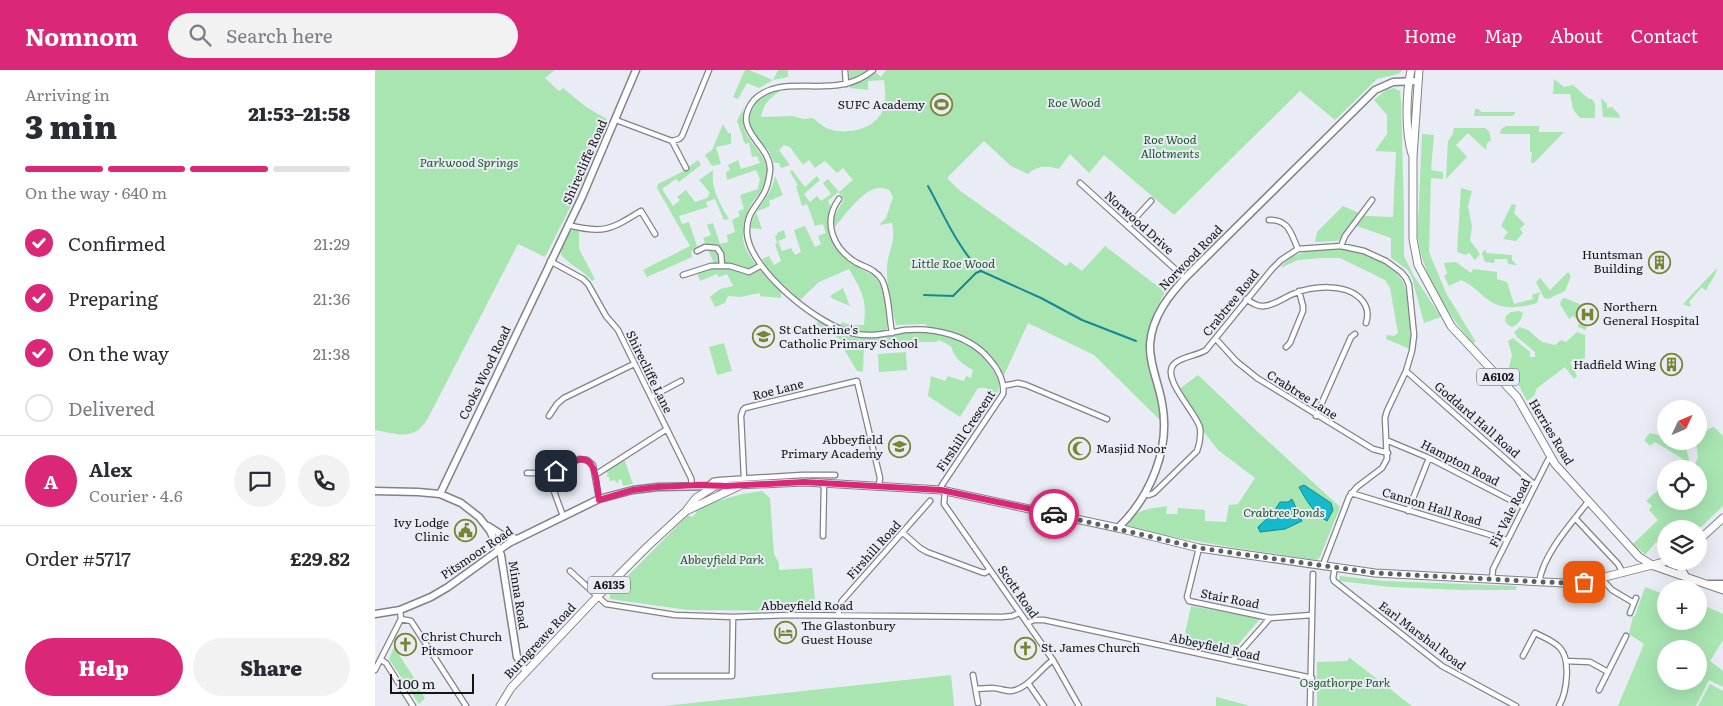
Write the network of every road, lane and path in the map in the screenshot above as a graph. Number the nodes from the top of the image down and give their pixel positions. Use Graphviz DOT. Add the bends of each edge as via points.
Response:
graph roads {
  1 [pos="636,70"];
  2 [pos="709,70"];
  3 [pos="845,70"];
  4 [pos="873,70"];
  5 [pos="1411,70"];
  6 [pos="1419,70"];
  7 [pos="1408,81"];
  8 [pos="1419,81"];
  9 [pos="846,84"];
  10 [pos="616,120"];
  11 [pos="672,141"];
  12 [pos="1413,157"];
  13 [pos="686,168"];
  14 [pos="1080,183"];
  15 [pos="839,198"];
  16 [pos="1372,200"];
  17 [pos="1151,201"];
  18 [pos="1269,220"];
  19 [pos="568,225"];
  20 [pos="1128,226"];
  21 [pos="655,234"];
  22 [pos="1341,246"];
  23 [pos="1297,249"];
  24 [pos="697,251"];
  25 [pos="550,261"];
  26 [pos="722,265"];
  27 [pos="760,266"];
  28 [pos="683,275"];
  29 [pos="1185,278"];
  30 [pos="1299,291"];
  31 [pos="1246,300"];
  32 [pos="1366,323"];
  33 [pos="892,333"];
  34 [pos="1355,334"];
  35 [pos="1216,339"];
  36 [pos="1286,347"];
  37 [pos="634,364"];
  38 [pos="1406,370"];
  39 [pos="681,381"];
  40 [pos="1003,386"];
  41 [pos="651,397"];
  42 [pos="549,416"];
  43 [pos="1316,416"];
  44 [pos="1107,419"];
  45 [pos="667,429"];
  46 [pos="1386,440"];
  47 [pos="1388,452"];
  48 [pos="1551,457"];
  49 [pos="1429,458"];
  50 [pos="527,473"];
  51 [pos="595,475"];
  52 [pos="835,475"];
  53 [pos="742,482"];
  54 [pos="824,483"];
  55 [pos="551,484"];
  56 [pos="692,485"];
  57 [pos="1535,485"];
  58 [pos="712,486"];
  59 [pos="879,486"];
  60 [pos="943,490"];
  61 [pos="375,492"];
  62 [pos="1351,493"];
  63 [pos="440,494"];
  64 [pos="1145,494"];
  65 [pos="599,500"];
  66 [pos="930,501"];
  67 [pos="1588,502"];
  68 [pos="1524,507"];
  69 [pos="685,511"];
  70 [pos="1408,511"];
  71 [pos="563,516"];
  72 [pos="1575,518"];
  73 [pos="1723,518"];
  74 [pos="485,523"];
  75 [pos="1118,528"];
  76 [pos="903,533"];
  77 [pos="1707,533"];
  78 [pos="823,536"];
  79 [pos="517,538"];
  80 [pos="1507,540"];
  81 [pos="1199,548"];
  82 [pos="499,549"];
  83 [pos="1323,565"];
  84 [pos="1657,565"];
  85 [pos="1654,566"];
  86 [pos="1335,567"];
  87 [pos="989,570"];
  88 [pos="1682,570"];
  89 [pos="570,571"];
  90 [pos="1623,573"];
  91 [pos="1313,574"];
  92 [pos="1686,577"];
  93 [pos="1601,578"];
  94 [pos="1492,579"];
  95 [pos="1539,582"];
  96 [pos="1708,584"];
  97 [pos="1723,584"];
  98 [pos="1723,590"];
  99 [pos="597,597"];
  100 [pos="400,610"];
  101 [pos="1019,613"];
  102 [pos="1631,613"];
  103 [pos="375,614"];
  104 [pos="838,615"];
  105 [pos="1312,615"];
  106 [pos="733,617"];
  107 [pos="1270,618"];
  108 [pos="401,619"];
  109 [pos="1027,623"];
  110 [pos="1626,636"];
  111 [pos="1523,656"];
  112 [pos="381,660"];
  113 [pos="1053,660"];
  114 [pos="1232,661"];
  115 [pos="1566,661"];
  116 [pos="375,670"];
  117 [pos="526,672"];
  118 [pos="1608,672"];
  119 [pos="973,675"];
  120 [pos="655,676"];
  121 [pos="1312,678"];
  122 [pos="1028,683"];
  123 [pos="976,689"];
  124 [pos="1599,690"];
  125 [pos="978,703"];
  126 [pos="413,706"];
  127 [pos="466,706"];
  128 [pos="500,706"];
  129 [pos="1044,706"];
  130 [pos="1079,706"];
  131 [pos="1310,706"];
  132 [pos="1516,706"];
  133 [pos="1559,706"];
  1 -- 10 [label="street, Shirecliffe Road"];
  2 -- 11 [label="street" via="682,136"];
  3 -- 9 [label="street"];
  4 -- 9 [label="street, Firshill Crescent"];
  5 -- 7 [label="main road, Herries Road / A6102"];
  6 -- 8 [label="main road, Herries Road"];
  7 -- 8 [label="street, Norwood Road"];
  7 -- 12 [label="main road, Herries Road / A6102" via="1409,145"];
  7 -- 29 [label="street, Norwood Road" via="1393,82 1375,90"];
  8 -- 12 [label="main road, Herries Road"];
  9 -- 27 [label="street, Firshill Crescent" via="781,84 759,95 749,108 748,130 766,154 771,168 767,186 751,212 747,227 749,242"];
  10 -- 11 [label="street"];
  10 -- 19 [label="street, Shirecliffe Road"];
  11 -- 13 [label="street"];
  12 -- 48 [label="main road, Herries Road / A6102" via="1413,239 1418,265 1451,326 1517,397"];
  14 -- 20 [label="street, Norwood Drive"];
  15 -- 33 [label="street" via="831,214 830,230 846,253 857,263 871,268 881,279"];
  16 -- 22 [label="street"];
  17 -- 20 [label="street"];
  18 -- 23 [label="street" via="1278,219 1287,226"];
  19 -- 21 [label="street" via="603,230 641,211"];
  19 -- 25 [label="street, Shirecliffe Road"];
  20 -- 29 [label="street, Norwood Drive"];
  22 -- 23 [label="street"];
  22 -- 38 [label="street" via="1376,256 1406,278 1413,324 1412,351"];
  23 -- 31 [label="street, Crabtree Road" via="1271,269"];
  24 -- 26 [label="street" via="705,247 717,248"];
  25 -- 37 [label="street, Shirecliffe Lane" via="588,284 618,330"];
  25 -- 63 [label="street, Cooks Wood Road"];
  26 -- 27 [label="street" via="749,272"];
  26 -- 28 [label="street"];
  27 -- 33 [label="street, Firshill Crescent" via="789,294 833,327 863,335"];
  29 -- 64 [label="street, Norwood Road" via="1166,300 1150,342 1163,404 1164,435 1157,467"];
  30 -- 31 [label="street" via="1271,305 1259,306"];
  30 -- 32 [label="street" via="1347,290 1366,306"];
  30 -- 36 [label="street" via="1303,312"];
  31 -- 35 [label="street, Crabtree Road"];
  33 -- 40 [label="street, Firshill Crescent" via="914,330 939,332 969,342 991,361"];
  34 -- 43 [label="street"];
  35 -- 43 [label="street, Crabtree Lane" via="1246,370"];
  35 -- 64 [label="street, Crabtree Road" via="1200,354 1177,362 1171,369 1180,396 1200,427 1197,451 1154,493"];
  37 -- 41 [label="street, Shirecliffe Lane"];
  37 -- 42 [label="street" via="564,398"];
  38 -- 46 [label="street" via="1387,411"];
  38 -- 57 [label="street, Goddard Hall Road"];
  39 -- 41 [label="street"];
  40 -- 44 [label="street" via="1026,385"];
  40 -- 60 [label="street, Firshill Crescent" via="1000,401 958,460 942,485"];
  41 -- 45 [label="street, Shirecliffe Lane"];
  43 -- 47 [label="street, Crabtree Lane" via="1373,449"];
  45 -- 51 [label="street"];
  45 -- 56 [label="street, Shirecliffe Lane"];
  46 -- 47 [label="street"];
  46 -- 49 [label="street, Hampton Road"];
  47 -- 62 [label="street" via="1382,468"];
  48 -- 57 [label="street, Fir Vale Road"];
  48 -- 67 [label="main road, Herries Road / A6102"];
  49 -- 68 [label="street, Hampton Road"];
  49 -- 70 [label="street"];
  50 -- 51 [label="street" via="556,471 583,459 593,465"];
  51 -- 65 [label="street"];
  52 -- 53 [label="street" via="792,475"];
  53 -- 54 [label="main road, A6135"];
  53 -- 58 [label="main road, A6135"];
  53 -- 59 [label="street, Roe Lane" via="741,416 745,408 857,381 880,478"];
  53 -- 69 [label="main road, Burngreave Road / A6135"];
  54 -- 59 [label="main road, A6135"];
  54 -- 78 [label="street"];
  55 -- 71 [label="street"];
  56 -- 58 [label="street, Pitsmoor Road"];
  56 -- 65 [label="street, Pitsmoor Road" via="633,490"];
  57 -- 68 [label="street, Fir Vale Road"];
  58 -- 69 [label="main road, Burngreave Road / A6135"];
  59 -- 60 [label="main road, A6135"];
  60 -- 75 [label="main road, A6135"];
  60 -- 87 [label="street, Scott Road" via="944,504"];
  61 -- 63 [label="street"];
  62 -- 70 [label="street, Cannon Hall Road"];
  62 -- 83 [label="street"];
  63 -- 74 [label="street" via="466,506"];
  64 -- 75 [label="street, Norwood Road"];
  65 -- 71 [label="street, Pitsmoor Road"];
  66 -- 76 [label="street, Firshill Road"];
  67 -- 72 [label="street"];
  67 -- 85 [label="main road, Herries Road / A6102" via="1639,557"];
  68 -- 80 [label="street, Fir Vale Road"];
  69 -- 99 [label="main road, Burngreave Road / A6135"];
  70 -- 80 [label="street, Cannon Hall Road"];
  71 -- 79 [label="street, Pitsmoor Road"];
  72 -- 90 [label="street"];
  72 -- 95 [label="street" via="1557,542"];
  73 -- 77 [label="main road"];
  74 -- 79 [label="street" via="502,535"];
  74 -- 82 [label="street, Minna Road"];
  75 -- 81 [label="main road, A6135"];
  76 -- 87 [label="street" via="927,552 981,572"];
  76 -- 104 [label="street, Firshill Road" via="842,601"];
  79 -- 82 [label="street, Pitsmoor Road"];
  80 -- 94 [label="street, Fir Vale Road" via="1492,571"];
  81 -- 83 [label="main road, A6135"];
  81 -- 107 [label="street, Stair Road" via="1187,600"];
  82 -- 100 [label="street, Pitsmoor Road" via="431,598"];
  82 -- 117 [label="street, Minna Road" via="517,657"];
  83 -- 86 [label="main road, A6135"];
  84 -- 85 [label="main road, A6135"];
  85 -- 90 [label="main road, A6135"];
  85 -- 92 [label="main road, A6102"];
  86 -- 94 [label="main road, A6135" via="1375,573"];
  86 -- 132 [label="street, Earl Marshal Road" via="1334,581 1442,666"];
  87 -- 101 [label="street, Scott Road"];
  88 -- 92 [label="main road"];
  89 -- 99 [label="street"];
  90 -- 93 [label="main road, A6135"];
  91 -- 105 [label="street"];
  92 -- 96 [label="main road, A6102"];
  93 -- 95 [label="main road, A6135" via="1564,583"];
  93 -- 102 [label="street" via="1612,590 1635,600"];
  94 -- 95 [label="main road, A6135"];
  96 -- 97 [label="street"];
  96 -- 98 [label="main road, A6102"];
  99 -- 106 [label="street, Abbeyfield Road" via="606,604 620,607"];
  99 -- 117 [label="main road, Burngreave Road / A6135"];
  100 -- 103 [label="street, Pitsmoor Road"];
  100 -- 108 [label="street"];
  101 -- 104 [label="street, Abbeyfield Road" via="1002,617"];
  101 -- 109 [label="street, Scott Road"];
  104 -- 106 [label="street, Abbeyfield Road"];
  105 -- 107 [label="street, Stair Road"];
  105 -- 121 [label="street"];
  106 -- 120 [label="street" via="732,676"];
  107 -- 114 [label="street"];
  108 -- 112 [label="street"];
  108 -- 127 [label="street" via="411,621"];
  109 -- 113 [label="street, Scott Road"];
  109 -- 114 [label="street, Abbeyfield Road" via="1044,620"];
  110 -- 118 [label="street"];
  111 -- 115 [label="street" via="1535,633 1556,644"];
  112 -- 116 [label="street"];
  112 -- 126 [label="street"];
  113 -- 122 [label="street"];
  113 -- 130 [label="street, Scott Road"];
  114 -- 121 [label="street, Abbeyfield Road"];
  115 -- 118 [label="street" via="1583,660"];
  115 -- 133 [label="street" via="1565,690"];
  117 -- 128 [label="main road, Burngreave Road / A6135"];
  118 -- 124 [label="street"];
  119 -- 123 [label="street"];
  121 -- 131 [label="street"];
  122 -- 123 [label="street" via="1009,691"];
  122 -- 129 [label="street"];
  123 -- 125 [label="street"];
}
